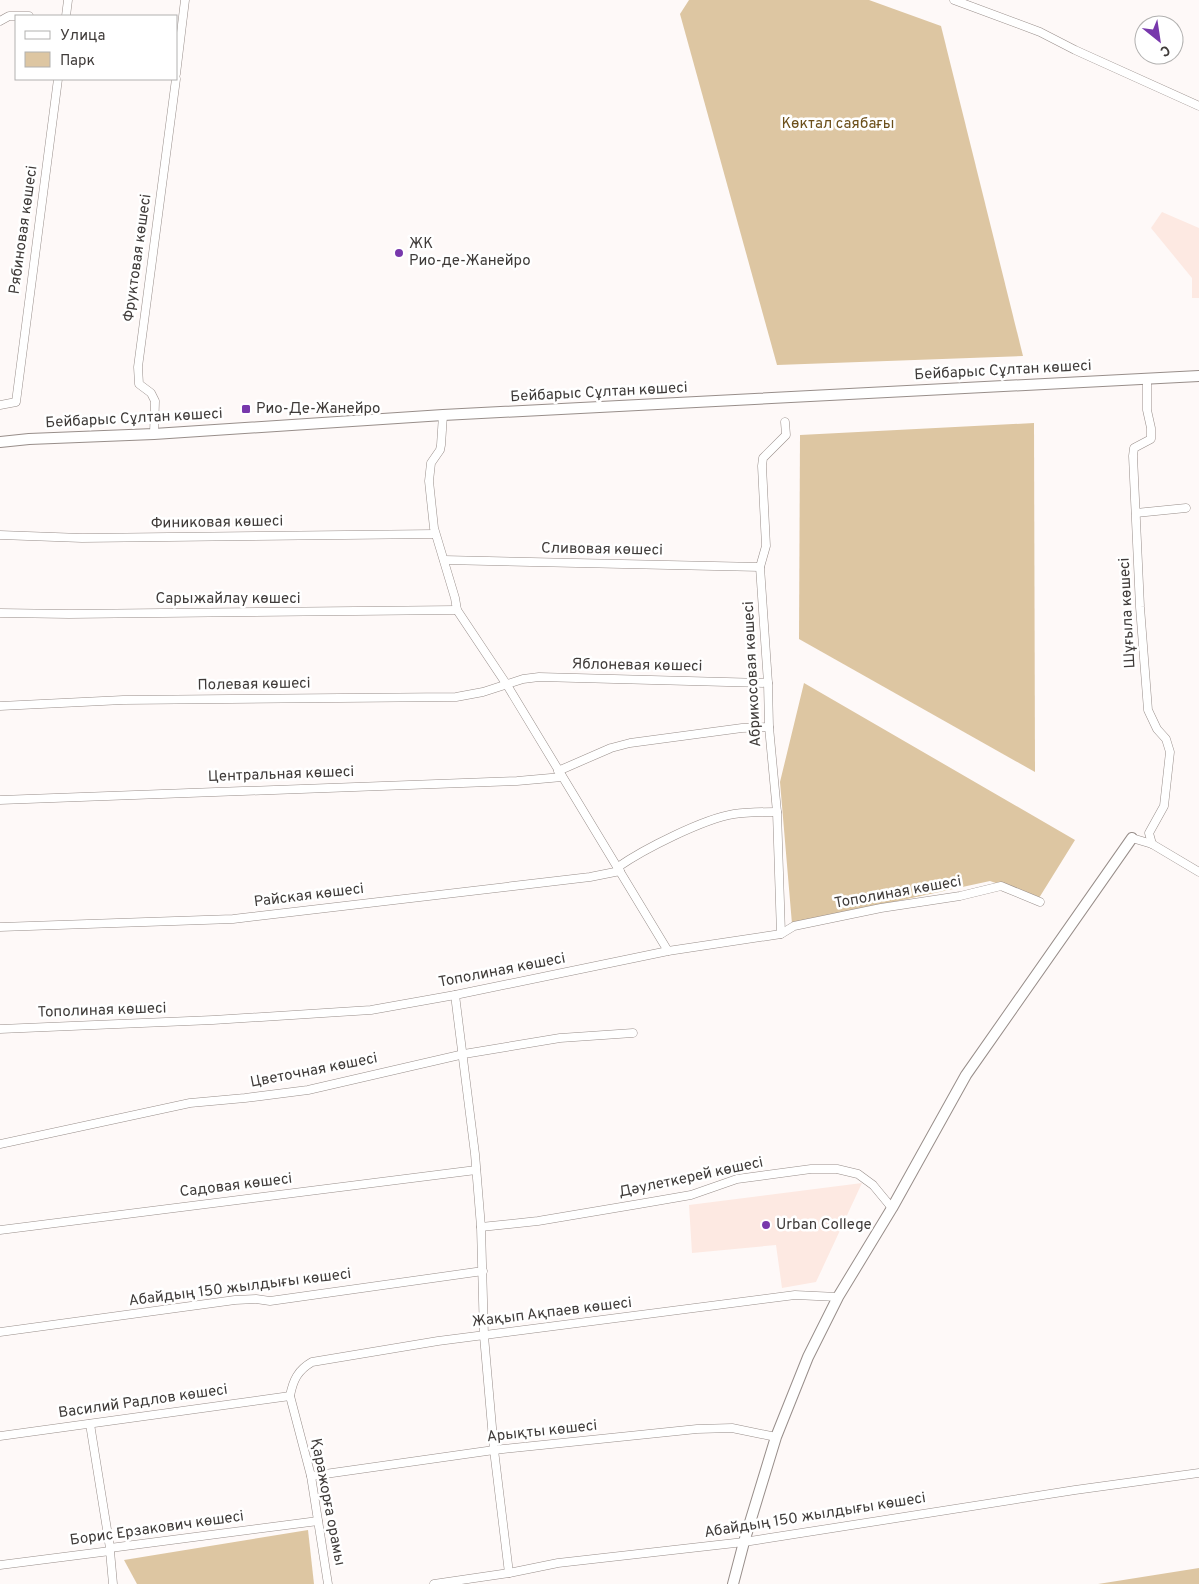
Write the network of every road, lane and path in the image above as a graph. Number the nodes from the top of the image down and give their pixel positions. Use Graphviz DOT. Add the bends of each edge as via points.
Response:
graph roads {
  1 [pos="68,0"];
  2 [pos="186,0"];
  3 [pos="954,0"];
  4 [pos="66,15"];
  5 [pos="15,16"];
  6 [pos="0,21"];
  7 [pos="178,59"];
  8 [pos="58,80"];
  9 [pos="176,80"];
  10 [pos="1199,106"];
  11 [pos="1199,376"];
  12 [pos="1147,379"];
  13 [pos="2,406"];
  14 [pos="443,415"];
  15 [pos="784,422"];
  16 [pos="154,434"];
  17 [pos="0,442"];
  18 [pos="1186,508"];
  19 [pos="1136,513"];
  20 [pos="435,534"];
  21 [pos="0,535"];
  22 [pos="444,560"];
  23 [pos="760,567"];
  24 [pos="457,610"];
  25 [pos="0,613"];
  26 [pos="768,683"];
  27 [pos="507,685"];
  28 [pos="0,706"];
  29 [pos="769,727"];
  30 [pos="560,774"];
  31 [pos="0,800"];
  32 [pos="777,812"];
  33 [pos="1132,838"];
  34 [pos="1152,844"];
  35 [pos="619,869"];
  36 [pos="1199,872"];
  37 [pos="1040,902"];
  38 [pos="0,927"];
  39 [pos="781,934"];
  40 [pos="668,951"];
  41 [pos="456,995"];
  42 [pos="0,1029"];
  43 [pos="634,1034"];
  44 [pos="464,1054"];
  45 [pos="0,1144"];
  46 [pos="476,1170"];
  47 [pos="892,1208"];
  48 [pos="481,1227"];
  49 [pos="0,1230"];
  50 [pos="483,1271"];
  51 [pos="838,1297"];
  52 [pos="0,1332"];
  53 [pos="484,1336"];
  54 [pos="290,1396"];
  55 [pos="90,1424"];
  56 [pos="0,1436"];
  57 [pos="776,1437"];
  58 [pos="494,1450"];
  59 [pos="1199,1473"];
  60 [pos="311,1476"];
  61 [pos="318,1521"];
  62 [pos="744,1542"];
  63 [pos="110,1549"];
  64 [pos="0,1566"];
  65 [pos="509,1574"];
  66 [pos="113,1584"];
  67 [pos="328,1584"];
  68 [pos="434,1584"];
  69 [pos="734,1584"];
  1 -- 4 [label="street"];
  2 -- 7 [label="street"];
  3 -- 10 [label="street" via="1040,32"];
  5 -- 6 [label="street"];
  8 -- 13 [label="street, Рябиновая көшесі" via="16,402"];
  9 -- 16 [label="street, Фруктовая көшесі" via="138,366 139,384 155,401"];
  11 -- 12 [label="street, Бейбарыс Сұлтан көшесі"];
  12 -- 14 [label="street, Бейбарыс Сұлтан көшесі"];
  12 -- 19 [label="street, Шұғыла көшесі" via="1147,410 1151,428 1150,439 1134,448"];
  14 -- 16 [label="street, Бейбарыс Сұлтан көшесі"];
  14 -- 20 [label="street" via="442,445 431,463 429,481"];
  15 -- 23 [label="street, Абрикосовая көшесі" via="786,435 764,458 762,466 766,546"];
  16 -- 17 [label="street, Бейбарыс Сұлтан көшесі"];
  18 -- 19 [label="street"];
  19 -- 34 [label="street, Шұғыла көшесі" via="1148,710 1170,752 1164,806 1149,833"];
  20 -- 21 [label="street, Финиковая көшесі" via="82,538"];
  20 -- 22 [label="street"];
  22 -- 23 [label="street, Сливовая көшесі"];
  22 -- 24 [label="street"];
  23 -- 26 [label="street, Абрикосовая көшесі"];
  24 -- 25 [label="street, Сарыжайлау көшесі"];
  24 -- 27 [label="street"];
  26 -- 27 [label="street, Яблоневая көшесі" via="539,677"];
  26 -- 29 [label="street, Абрикосовая көшесі"];
  27 -- 28 [label="street, Полевая көшесі" via="456,696 123,700"];
  27 -- 30 [label="street"];
  29 -- 30 [label="street, Центральная көшесі" via="630,743 611,748"];
  29 -- 32 [label="street, Абрикосовая көшесі"];
  30 -- 31 [label="street, Центральная көшесі" via="518,781"];
  30 -- 35 [label="street"];
  32 -- 35 [label="street" via="718,818 640,853"];
  32 -- 39 [label="street, Абрикосовая көшесі"];
  33 -- 34 [label="street"];
  33 -- 47 [label="street" via="966,1075"];
  34 -- 36 [label="street"];
  35 -- 38 [label="street, Райская көшесі" via="580,878 233,919"];
  35 -- 40 [label="street"];
  37 -- 39 [label="street, Тополиная көшесі" via="1001,886 794,926"];
  39 -- 40 [label="street, Тополиная көшесі"];
  40 -- 41 [label="street, Тополиная көшесі"];
  41 -- 42 [label="street, Тополиная көшесі" via="372,1010"];
  41 -- 44 [label="street"];
  43 -- 44 [label="street, Цветочная көшесі" via="560,1038"];
  44 -- 45 [label="street, Цветочная көшесі" via="308,1090 190,1103"];
  44 -- 46 [label="street"];
  46 -- 48 [label="street"];
  46 -- 49 [label="street, Садовая көшесі"];
  47 -- 48 [label="street, Дәулеткерей көшесі" via="873,1185 858,1174 837,1169 811,1170 737,1179 691,1194 640,1204"];
  47 -- 51 [label="street"];
  48 -- 50 [label="street"];
  50 -- 52 [label="street, Абайдың 150 жылдығы көшесі" via="270,1301 235,1300"];
  50 -- 53 [label="street"];
  51 -- 53 [label="street, Жақып Ақпаев көшесі" via="795,1295"];
  51 -- 57 [label="street" via="808,1357"];
  53 -- 54 [label="street, Жақып Ақпаев көшесі" via="312,1362 296,1375"];
  53 -- 58 [label="street"];
  54 -- 55 [label="street, Василий Радлов көшесі"];
  54 -- 60 [label="street, Қаражорға орамы"];
  55 -- 56 [label="street, Василий Радлов көшесі"];
  55 -- 63 [label="street"];
  57 -- 58 [label="street, Арықты көшесі" via="732,1428 697,1429"];
  57 -- 62 [label="street"];
  58 -- 60 [label="street, Арықты көшесі"];
  58 -- 65 [label="street"];
  59 -- 62 [label="street, Абайдың 150 жылдығы көшесі"];
  60 -- 61 [label="street, Қаражорға орамы"];
  61 -- 63 [label="street, Борис Ерзакович көшесі"];
  61 -- 67 [label="street, Қаражорға орамы"];
  62 -- 65 [label="street, Абайдың 150 жылдығы көшесі" via="558,1563"];
  62 -- 69 [label="street"];
  63 -- 64 [label="street, Борис Ерзакович көшесі"];
  63 -- 66 [label="street"];
  65 -- 68 [label="street, Абайдың 150 жылдығы көшесі"];
}
